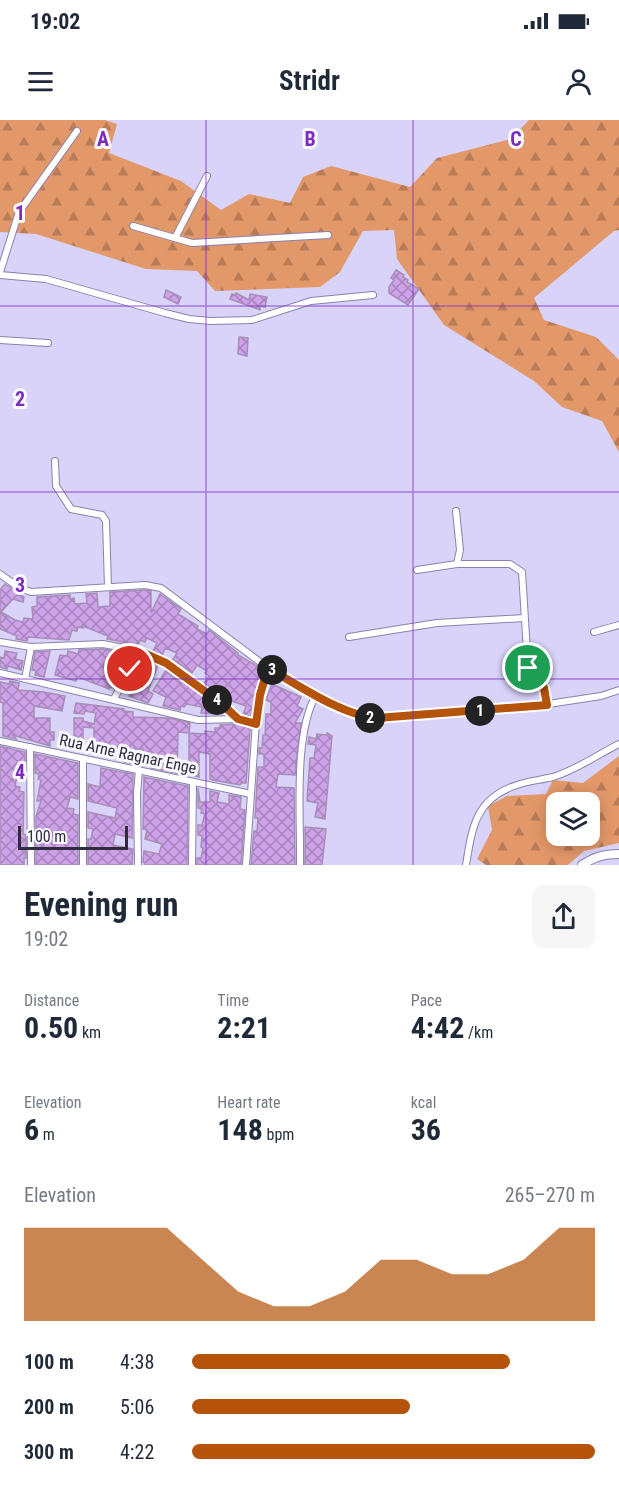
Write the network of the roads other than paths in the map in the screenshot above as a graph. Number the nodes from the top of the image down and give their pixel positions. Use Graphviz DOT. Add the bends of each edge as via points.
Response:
graph roads {
  1 [pos="77,131"];
  2 [pos="207,176"];
  3 [pos="133,226"];
  4 [pos="328,235"];
  5 [pos="175,238"];
  6 [pos="0,273"];
  7 [pos="373,295"];
  8 [pos="0,340"];
  9 [pos="48,343"];
  10 [pos="55,461"];
  11 [pos="456,512"];
  12 [pos="457,564"];
  13 [pos="417,570"];
  14 [pos="0,574"];
  15 [pos="108,587"];
  16 [pos="524,618"];
  17 [pos="619,625"];
  18 [pos="594,632"];
  19 [pos="349,637"];
  20 [pos="0,642"];
  21 [pos="31,647"];
  22 [pos="139,651"];
  23 [pos="268,668"];
  24 [pos="0,673"];
  25 [pos="25,680"];
  26 [pos="619,690"];
  27 [pos="316,695"];
  28 [pos="114,699"];
  29 [pos="547,705"];
  30 [pos="238,719"];
  31 [pos="256,724"];
  32 [pos="0,741"];
  33 [pos="619,744"];
  34 [pos="30,747"];
  35 [pos="83,759"];
  36 [pos="139,770"];
  37 [pos="193,782"];
  38 [pos="251,794"];
  39 [pos="619,854"];
  40 [pos="31,865"];
  41 [pos="83,865"];
  42 [pos="138,865"];
  43 [pos="192,865"];
  44 [pos="246,865"];
  45 [pos="300,865"];
  46 [pos="466,865"];
  47 [pos="582,865"];
  1 -- 6 [label="street" via="20,212"];
  2 -- 5 [label="street"];
  3 -- 5 [label="street"];
  4 -- 5 [label="street" via="192,243"];
  6 -- 7 [label="street" via="46,279 165,313 211,321 252,320 311,301"];
  8 -- 9 [label="street"];
  10 -- 15 [label="street" via="56,486 71,509 102,515 106,521"];
  11 -- 12 [label="street" via="460,550"];
  12 -- 13 [label="street"];
  12 -- 16 [label="street" via="510,564 522,572"];
  14 -- 15 [label="street" via="31,592"];
  15 -- 23 [label="street" via="161,588"];
  16 -- 19 [label="street" via="437,623"];
  16 -- 29 [label="street" via="528,668 544,688"];
  17 -- 18 [label="street"];
  20 -- 21 [label="street"];
  21 -- 22 [label="street" via="103,644"];
  21 -- 25 [label="street"];
  22 -- 28 [label="street"];
  22 -- 30 [label="street" via="166,663"];
  23 -- 27 [label="street"];
  23 -- 31 [label="street"];
  24 -- 25 [label="street"];
  25 -- 28 [label="street"];
  26 -- 29 [label="street"];
  27 -- 29 [label="street" via="357,715 377,718"];
  27 -- 45 [label="street" via="308,711 302,756"];
  28 -- 30 [label="street" via="198,720"];
  30 -- 31 [label="street"];
  31 -- 38 [label="street"];
  32 -- 34 [label="street, Rua Arne Ragnar Enge"];
  33 -- 46 [label="street" via="567,772 516,785 493,797 483,805 478,817"];
  34 -- 35 [label="street, Rua Arne Ragnar Enge"];
  34 -- 40 [label="street"];
  35 -- 36 [label="street, Rua Arne Ragnar Enge"];
  35 -- 41 [label="street"];
  36 -- 37 [label="street, Rua Arne Ragnar Enge"];
  36 -- 42 [label="street"];
  37 -- 38 [label="street, Rua Arne Ragnar Enge"];
  37 -- 43 [label="street"];
  38 -- 44 [label="street"];
  39 -- 47 [label="street" via="600,856"];
}
